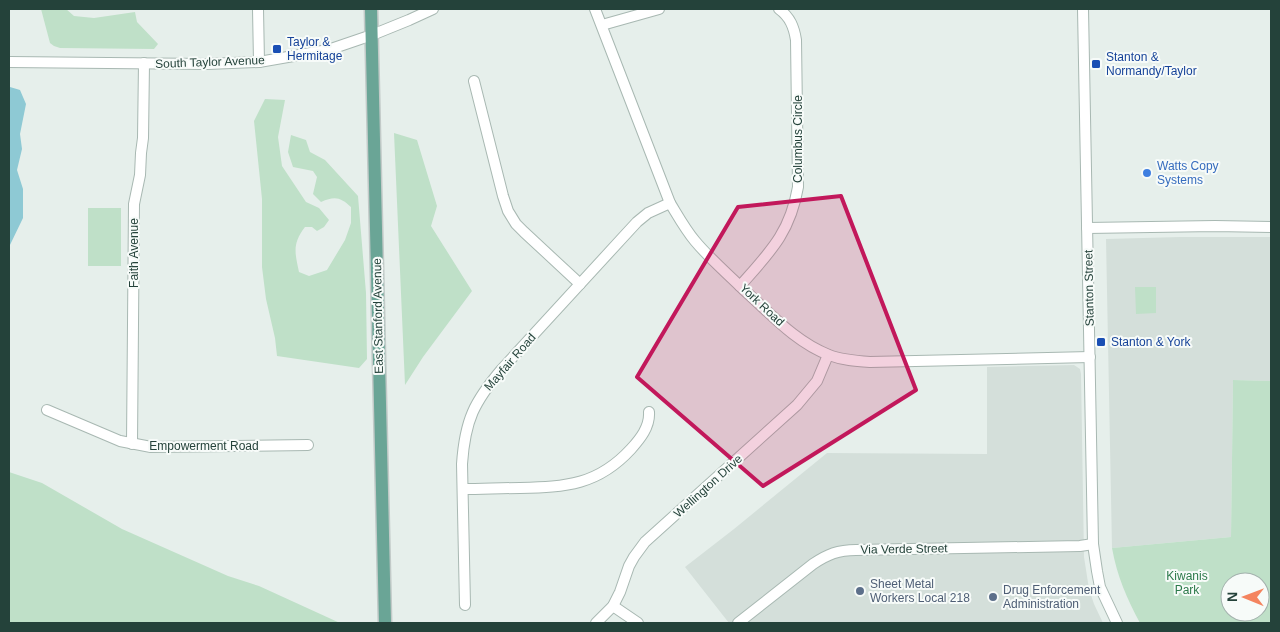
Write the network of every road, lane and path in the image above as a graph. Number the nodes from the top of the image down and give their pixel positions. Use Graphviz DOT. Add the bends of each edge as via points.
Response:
graph roads {
  1 [pos="258,9"];
  2 [pos="371,9"];
  3 [pos="432,9"];
  4 [pos="595,9"];
  5 [pos="660,9"];
  6 [pos="779,9"];
  7 [pos="1083,9"];
  8 [pos="602,25"];
  9 [pos="372,35"];
  10 [pos="9,62"];
  11 [pos="259,62"];
  12 [pos="144,63"];
  13 [pos="474,81"];
  14 [pos="670,203"];
  15 [pos="1271,227"];
  16 [pos="1087,228"];
  17 [pos="580,284"];
  18 [pos="740,286"];
  19 [pos="828,354"];
  20 [pos="1090,357"];
  21 [pos="47,410"];
  22 [pos="649,412"];
  23 [pos="132,444"];
  24 [pos="308,445"];
  25 [pos="462,489"];
  26 [pos="1093,544"];
  27 [pos="465,605"];
  28 [pos="613,606"];
  29 [pos="385,623"];
  30 [pos="596,623"];
  31 [pos="638,623"];
  32 [pos="738,623"];
  33 [pos="1117,623"];
  1 -- 11 [label="street"];
  2 -- 9 [label="main road, East Stanford Avenue"];
  3 -- 9 [label="street, South Taylor Avenue"];
  4 -- 8 [label="street, York Road"];
  5 -- 8 [label="street"];
  6 -- 18 [label="street, Columbus Circle" via="790,20 796,40 798,187 794,210 783,234"];
  7 -- 16 [label="street, Stanton Street"];
  8 -- 14 [label="street, York Road"];
  9 -- 11 [label="street, South Taylor Avenue" via="328,50"];
  9 -- 29 [label="main road, East Stanford Avenue"];
  10 -- 12 [label="street, South Taylor Avenue"];
  11 -- 12 [label="street, South Taylor Avenue"];
  12 -- 23 [label="street, Faith Avenue" via="143,138 134,204"];
  13 -- 17 [label="street" via="508,211 516,224"];
  14 -- 17 [label="street, Mayfair Road" via="637,222"];
  14 -- 18 [label="street, York Road" via="694,240"];
  15 -- 16 [label="street"];
  16 -- 20 [label="street, Stanton Street"];
  17 -- 25 [label="street, Mayfair Road" via="502,368 478,402 468,422 464,443"];
  18 -- 19 [label="street, York Road" via="789,331"];
  19 -- 20 [label="street, York Road" via="870,362"];
  19 -- 28 [label="street, Wellington Drive" via="817,381 797,404 645,542 629,566"];
  20 -- 26 [label="street, Stanton Street"];
  21 -- 23 [label="street, Empowerment Road"];
  22 -- 25 [label="street" via="650,418 643,433 631,448 612,466 588,480 556,487"];
  23 -- 24 [label="street, Empowerment Road" via="159,447"];
  25 -- 27 [label="street, Mayfair Road"];
  26 -- 32 [label="street, Via Verde Street" via="835,552 813,564"];
  26 -- 33 [label="street, Stanton Street" via="1100,587"];
  28 -- 30 [label="street, Wellington Drive"];
  28 -- 31 [label="street"];
}
